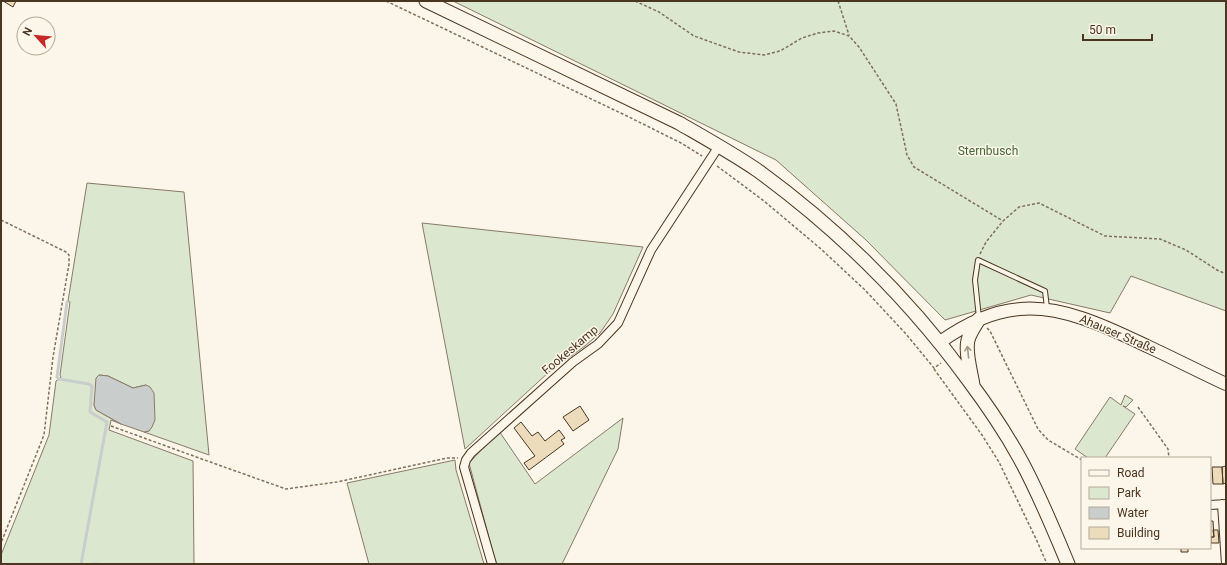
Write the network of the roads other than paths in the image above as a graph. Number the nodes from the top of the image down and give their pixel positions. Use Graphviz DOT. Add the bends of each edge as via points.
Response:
graph roads {
  1 [pos="426,1"];
  2 [pos="719,146"];
  3 [pos="1047,310"];
  4 [pos="983,324"];
  5 [pos="940,342"];
  6 [pos="1226,384"];
  7 [pos="973,387"];
  8 [pos="1224,504"];
  9 [pos="1211,505"];
  10 [pos="492,564"];
  11 [pos="1068,564"];
  12 [pos="1226,564"];
  1 -- 2 [label="main road" via="672,120"];
  2 -- 5 [label="main road" via="797,201 852,249 908,304"];
  2 -- 10 [label="street, Fookeskamp" via="651,250 618,323 598,344 527,403 466,460 464,467"];
  3 -- 4 [label="main road, Ahauser Straße" via="1020,308 1003,311"];
  3 -- 4 [label="lane" via="1045,291 978,260 975,280"];
  3 -- 6 [label="main road, Ahauser Straße" via="1076,316 1104,326"];
  4 -- 5 [label="main road, Ahauser Straße" via="966,325"];
  7 -- 4 [label="main road, one-way" via="967,346 972,331"];
  5 -- 7 [label="main road"];
  7 -- 11 [label="main road" via="1019,456"];
  8 -- 9 [label="street"];
  8 -- 12 [label="street"];
}
